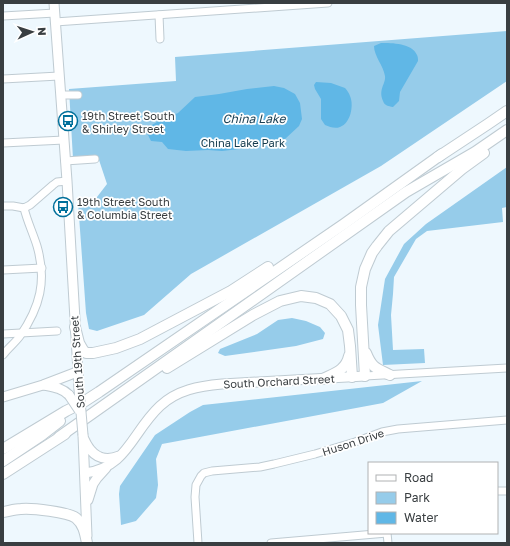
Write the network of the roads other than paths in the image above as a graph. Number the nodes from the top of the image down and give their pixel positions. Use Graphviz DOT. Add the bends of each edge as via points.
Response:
graph roads {
  1 [pos="54,3"];
  2 [pos="328,3"];
  3 [pos="159,15"];
  4 [pos="3,16"];
  5 [pos="55,17"];
  6 [pos="160,39"];
  7 [pos="59,76"];
  8 [pos="3,79"];
  9 [pos="61,95"];
  10 [pos="78,95"];
  11 [pos="507,111"];
  12 [pos="507,130"];
  13 [pos="507,137"];
  14 [pos="64,140"];
  15 [pos="3,143"];
  16 [pos="442,154"];
  17 [pos="95,159"];
  18 [pos="65,161"];
  19 [pos="67,181"];
  20 [pos="3,206"];
  21 [pos="24,208"];
  22 [pos="42,268"];
  23 [pos="3,270"];
  24 [pos="75,327"];
  25 [pos="58,331"];
  26 [pos="22,333"];
  27 [pos="3,334"];
  28 [pos="363,340"];
  29 [pos="350,346"];
  30 [pos="3,354"];
  31 [pos="507,368"];
  32 [pos="78,372"];
  33 [pos="390,375"];
  34 [pos="365,376"];
  35 [pos="352,377"];
  36 [pos="323,378"];
  37 [pos="43,385"];
  38 [pos="99,392"];
  39 [pos="3,397"];
  40 [pos="80,411"];
  41 [pos="507,420"];
  42 [pos="59,437"];
  43 [pos="83,440"];
  44 [pos="3,449"];
  45 [pos="122,455"];
  46 [pos="3,461"];
  47 [pos="108,466"];
  48 [pos="84,473"];
  49 [pos="3,474"];
  50 [pos="86,505"];
  51 [pos="3,512"];
  52 [pos="375,534"];
  53 [pos="87,543"];
  54 [pos="198,543"];
  55 [pos="271,543"];
  1 -- 5 [label="main road, South 19th Street"];
  2 -- 3 [label="street"];
  3 -- 5 [label="street"];
  3 -- 6 [label="street"];
  4 -- 5 [label="street"];
  5 -- 7 [label="main road, South 19th Street"];
  7 -- 8 [label="street"];
  7 -- 9 [label="main road, South 19th Street"];
  9 -- 10 [label="street"];
  9 -- 14 [label="main road, South 19th Street"];
  11 -- 16 [label="highway"];
  12 -- 42 [label="highway" via="475,152 406,192"];
  13 -- 28 [label="highway" via="462,169 389,231 372,253 361,287"];
  14 -- 15 [label="street"];
  14 -- 18 [label="main road, South 19th Street"];
  16 -- 24 [label="highway" via="231,291 140,339 116,348 86,353 79,343"];
  16 -- 38 [label="highway"];
  17 -- 18 [label="street"];
  18 -- 19 [label="main road, South 19th Street"];
  19 -- 21 [label="street" via="52,185"];
  19 -- 24 [label="main road, South 19th Street"];
  20 -- 21 [label="street"];
  21 -- 22 [label="street"];
  22 -- 23 [label="street"];
  22 -- 26 [label="street" via="42,285 34,312"];
  24 -- 32 [label="main road, South 19th Street"];
  25 -- 26 [label="street"];
  26 -- 27 [label="street"];
  26 -- 30 [label="street"];
  28 -- 33 [label="highway" via="374,367"];
  28 -- 34 [label="highway"];
  29 -- 35 [label="highway"];
  29 -- 36 [label="highway" via="348,362 342,369"];
  29 -- 42 [label="highway" via="348,330 341,316 330,304 316,298 301,296 280,301 253,315"];
  31 -- 33 [label="street, South Orchard Street"];
  32 -- 37 [label="main road"];
  32 -- 40 [label="main road, South 19th Street, bridge"];
  33 -- 34 [label="street, South Orchard Street"];
  34 -- 35 [label="main road, South Orchard Street"];
  35 -- 36 [label="main road, South Orchard Street"];
  36 -- 45 [label="main road, South Orchard Street" via="222,384 185,391 160,406"];
  37 -- 39 [label="main road"];
  37 -- 40 [label="main road, bridge" via="66,392"];
  38 -- 44 [label="highway"];
  38 -- 46 [label="highway"];
  40 -- 43 [label="main road, South 19th Street, bridge"];
  41 -- 54 [label="street, Huson Drive" via="382,432 315,454 260,467 204,473 196,485"];
  42 -- 49 [label="highway"];
  43 -- 45 [label="main road" via="90,451 101,458"];
  43 -- 48 [label="main road, South 19th Street"];
  45 -- 47 [label="main road, South Orchard Street"];
  47 -- 48 [label="main road, South Orchard Street"];
  47 -- 50 [label="main road" via="93,484"];
  48 -- 50 [label="main road, South 19th Street"];
  50 -- 53 [label="main road, South 19th Street"];
  51 -- 53 [label="highway" via="21,508 74,517 83,526"];
  52 -- 55 [label="street"];
}
